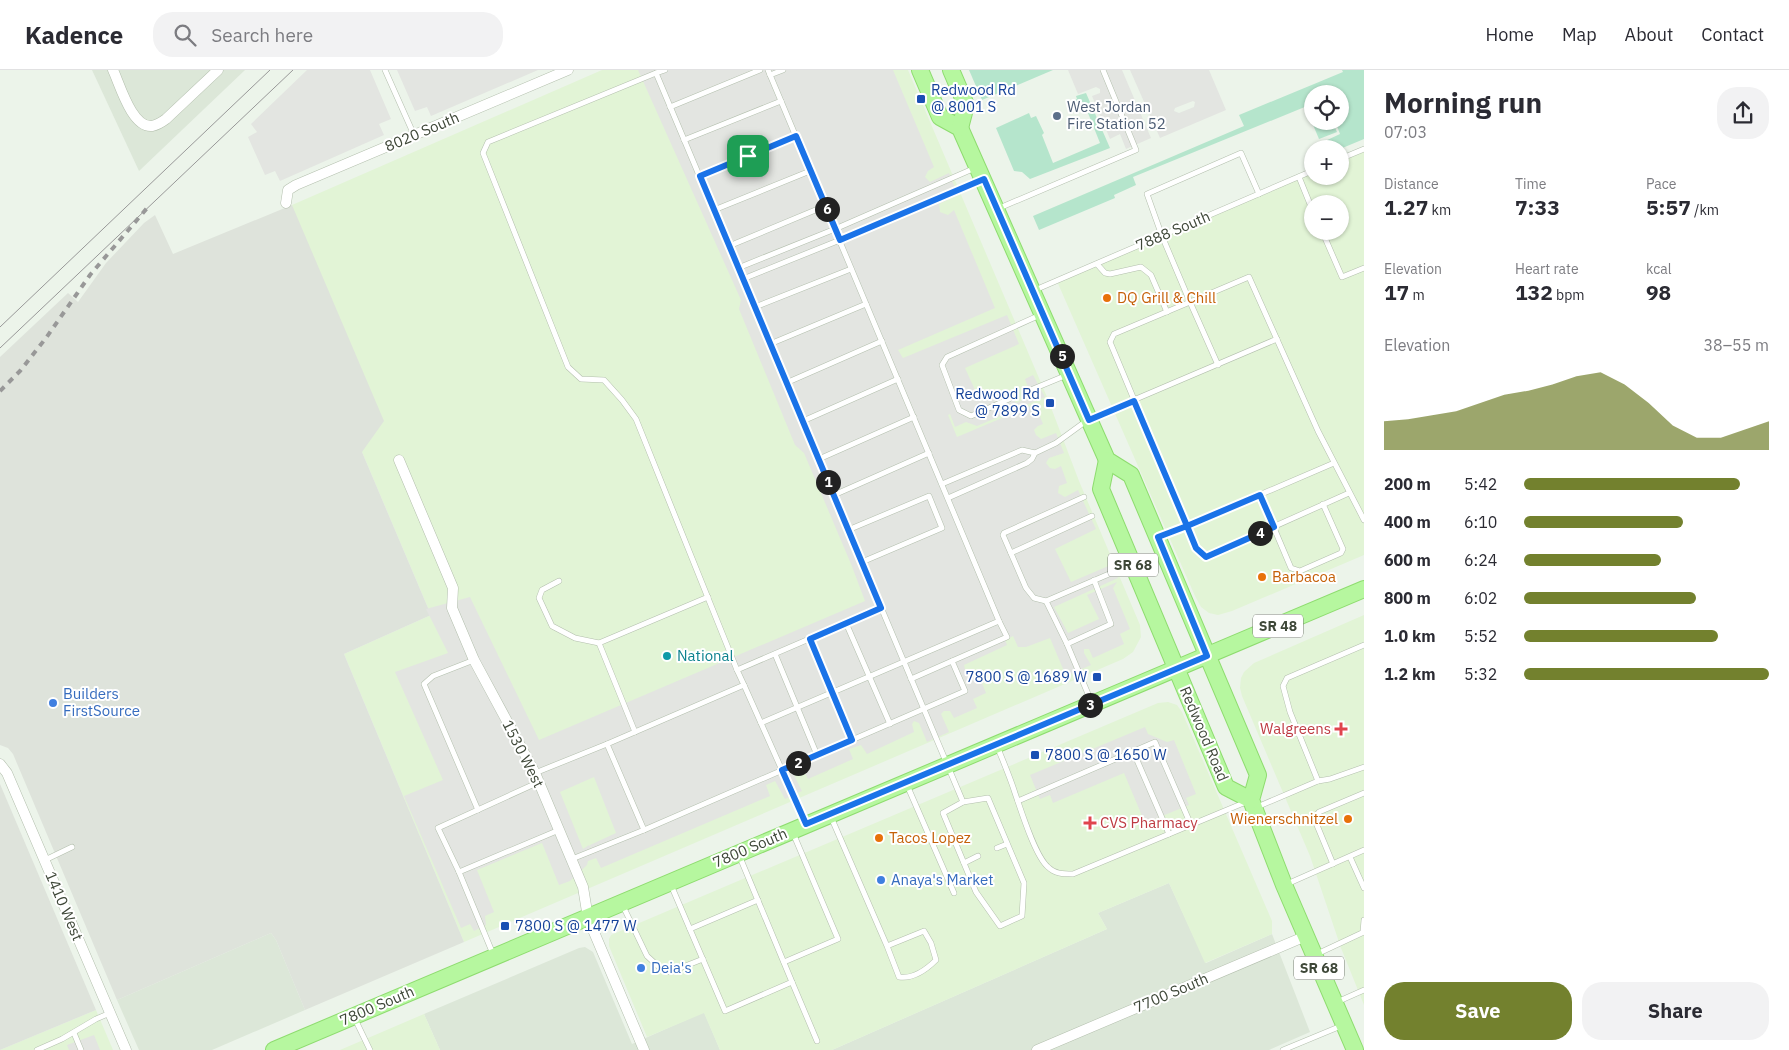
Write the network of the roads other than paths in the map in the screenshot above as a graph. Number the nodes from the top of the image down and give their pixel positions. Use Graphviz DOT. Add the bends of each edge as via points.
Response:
graph roads {
  1 [pos="113,70"];
  2 [pos="218,70"];
  3 [pos="385,70"];
  4 [pos="568,70"];
  5 [pos="665,70"];
  6 [pos="760,70"];
  7 [pos="783,70"];
  8 [pos="920,70"];
  9 [pos="951,70"];
  10 [pos="1103,70"];
  11 [pos="656,73"];
  12 [pos="769,73"];
  13 [pos="781,101"];
  14 [pos="670,107"];
  15 [pos="960,128"];
  16 [pos="414,135"];
  17 [pos="796,136"];
  18 [pos="684,140"];
  19 [pos="1364,149"];
  20 [pos="1349,155"];
  21 [pos="810,171"];
  22 [pos="981,173"];
  23 [pos="1304,175"];
  24 [pos="700,176"];
  25 [pos="1299,177"];
  26 [pos="1259,194"];
  27 [pos="1306,195"];
  28 [pos="286,203"];
  29 [pos="825,206"];
  30 [pos="997,209"];
  31 [pos="714,210"];
  32 [pos="835,229"];
  33 [pos="1162,236"];
  34 [pos="840,240"];
  35 [pos="1326,240"];
  36 [pos="729,246"];
  37 [pos="1097,264"];
  38 [pos="738,268"];
  39 [pos="851,268"];
  40 [pos="1364,268"];
  41 [pos="743,278"];
  42 [pos="1033,291"];
  43 [pos="1190,302"];
  44 [pos="866,304"];
  45 [pos="755,307"];
  46 [pos="1167,312"];
  47 [pos="1043,313"];
  48 [pos="1277,339"];
  49 [pos="882,340"];
  50 [pos="770,344"];
  51 [pos="1218,365"];
  52 [pos="1069,373"];
  53 [pos="898,379"];
  54 [pos="786,383"];
  55 [pos="1033,389"];
  56 [pos="1009,399"];
  57 [pos="1134,401"];
  58 [pos="914,417"];
  59 [pos="1089,420"];
  60 [pos="802,421"];
  61 [pos="929,453"];
  62 [pos="1035,453"];
  63 [pos="818,459"];
  64 [pos="399,460"];
  65 [pos="1107,460"];
  66 [pos="1334,463"];
  67 [pos="942,484"];
  68 [pos="1349,492"];
  69 [pos="834,495"];
  70 [pos="1260,495"];
  71 [pos="1084,497"];
  72 [pos="948,498"];
  73 [pos="1323,504"];
  74 [pos="1092,516"];
  75 [pos="1364,520"];
  76 [pos="1187,526"];
  77 [pos="1274,527"];
  78 [pos="848,530"];
  79 [pos="1158,537"];
  80 [pos="1011,553"];
  81 [pos="862,562"];
  82 [pos="1116,571"];
  83 [pos="1094,580"];
  84 [pos="560,581"];
  85 [pos="1364,589"];
  86 [pos="708,597"];
  87 [pos="1046,600"];
  88 [pos="881,608"];
  89 [pos="1000,621"];
  90 [pos="846,623"];
  91 [pos="810,639"];
  92 [pos="599,643"];
  93 [pos="1067,644"];
  94 [pos="1364,645"];
  95 [pos="775,654"];
  96 [pos="1207,656"];
  97 [pos="474,660"];
  98 [pos="904,661"];
  99 [pos="952,661"];
  100 [pos="1177,668"];
  101 [pos="737,670"];
  102 [pos="869,676"];
  103 [pos="911,679"];
  104 [pos="744,685"];
  105 [pos="832,692"];
  106 [pos="1092,704"];
  107 [pos="797,707"];
  108 [pos="924,709"];
  109 [pos="761,723"];
  110 [pos="890,724"];
  111 [pos="635,732"];
  112 [pos="852,740"];
  113 [pos="607,744"];
  114 [pos="996,744"];
  115 [pos="1133,751"];
  116 [pos="817,755"];
  117 [pos="0,764"];
  118 [pos="947,765"];
  119 [pos="1364,767"];
  120 [pos="782,770"];
  121 [pos="537,778"];
  122 [pos="1318,781"];
  123 [pos="906,782"];
  124 [pos="1364,793"];
  125 [pos="1018,801"];
  126 [pos="963,802"];
  127 [pos="1253,804"];
  128 [pos="478,810"];
  129 [pos="830,814"];
  130 [pos="1190,825"];
  131 [pos="799,827"];
  132 [pos="559,830"];
  133 [pos="644,830"];
  134 [pos="1169,834"];
  135 [pos="1007,844"];
  136 [pos="72,847"];
  137 [pos="997,848"];
  138 [pos="1364,850"];
  139 [pos="738,853"];
  140 [pos="978,856"];
  141 [pos="1350,856"];
  142 [pos="572,859"];
  143 [pos="45,860"];
  144 [pos="964,863"];
  145 [pos="1333,864"];
  146 [pos="460,872"];
  147 [pos="670,882"];
  148 [pos="1284,885"];
  149 [pos="1364,888"];
  150 [pos="954,893"];
  151 [pos="758,900"];
  152 [pos="622,903"];
  153 [pos="588,918"];
  154 [pos="1364,920"];
  155 [pos="690,929"];
  156 [pos="1363,932"];
  157 [pos="1306,936"];
  158 [pos="887,946"];
  159 [pos="1314,955"];
  160 [pos="494,957"];
  161 [pos="703,959"];
  162 [pos="784,962"];
  163 [pos="792,982"];
  164 [pos="1364,990"];
  165 [pos="1335,1003"];
  166 [pos="110,1013"];
  167 [pos="353,1016"];
  168 [pos="1344,1025"];
  169 [pos="74,1033"];
  170 [pos="817,1041"];
  171 [pos="37,1050"];
  172 [pos="81,1050"];
  173 [pos="126,1050"];
  174 [pos="274,1050"];
  175 [pos="370,1050"];
  176 [pos="644,1050"];
  177 [pos="1037,1050"];
  178 [pos="1283,1050"];
  179 [pos="1355,1050"];
  1 -- 2 [label="street" via="131,112 137,120 150,126 166,119"];
  3 -- 16 [label="lane"];
  4 -- 16 [label="street, 8020 South"];
  5 -- 11 [label="lane"];
  6 -- 14 [label="lane"];
  7 -- 12 [label="lane"];
  8 -- 15 [label="main road" via="940,116"];
  9 -- 15 [label="main road" via="966,105"];
  10 -- 30 [label="lane" via="1136,150"];
  11 -- 14 [label="lane"];
  11 -- 86 [label="lane" via="488,142 483,153 568,367 581,379 604,380 636,419"];
  12 -- 13 [label="lane"];
  13 -- 17 [label="lane"];
  13 -- 18 [label="lane"];
  14 -- 18 [label="lane"];
  15 -- 22 [label="main road"];
  16 -- 28 [label="street, 8020 South" via="296,185 288,190"];
  17 -- 21 [label="lane"];
  17 -- 24 [label="lane"];
  18 -- 24 [label="lane"];
  19 -- 20 [label="lane"];
  21 -- 29 [label="lane"];
  21 -- 31 [label="lane"];
  22 -- 30 [label="main road"];
  22 -- 32 [label="lane"];
  22 -- 34 [label="lane"];
  23 -- 25 [label="lane, 7888 South"];
  24 -- 31 [label="lane"];
  25 -- 26 [label="lane, 7888 South"];
  25 -- 27 [label="lane"];
  26 -- 33 [label="lane, 7888 South"];
  26 -- 33 [label="lane" via="1241,152 1147,194"];
  29 -- 32 [label="lane"];
  29 -- 36 [label="lane"];
  30 -- 42 [label="main road"];
  31 -- 36 [label="lane"];
  32 -- 34 [label="lane"];
  32 -- 38 [label="lane"];
  33 -- 37 [label="lane, 7888 South"];
  33 -- 43 [label="lane"];
  34 -- 39 [label="lane"];
  34 -- 41 [label="lane"];
  35 -- 40 [label="lane" via="1342,277"];
  36 -- 38 [label="lane"];
  37 -- 42 [label="lane, 7888 South"];
  37 -- 46 [label="lane" via="1110,274 1141,267 1148,271"];
  38 -- 41 [label="lane"];
  39 -- 44 [label="lane"];
  39 -- 45 [label="lane"];
  41 -- 45 [label="lane"];
  42 -- 47 [label="main road"];
  43 -- 46 [label="lane"];
  43 -- 48 [label="lane" via="1249,277"];
  43 -- 51 [label="lane"];
  44 -- 49 [label="lane"];
  44 -- 50 [label="lane"];
  45 -- 50 [label="lane"];
  46 -- 57 [label="lane" via="1114,334 1110,342"];
  47 -- 52 [label="main road"];
  47 -- 56 [label="lane" via="947,357 942,365 959,410 971,416"];
  48 -- 51 [label="lane"];
  48 -- 66 [label="lane"];
  49 -- 53 [label="lane"];
  49 -- 54 [label="lane"];
  50 -- 54 [label="lane"];
  51 -- 57 [label="lane"];
  52 -- 55 [label="lane"];
  52 -- 59 [label="main road"];
  53 -- 58 [label="lane"];
  53 -- 60 [label="lane"];
  54 -- 60 [label="lane"];
  57 -- 59 [label="lane"];
  57 -- 76 [label="lane"];
  58 -- 61 [label="lane"];
  58 -- 63 [label="lane"];
  59 -- 62 [label="lane"];
  59 -- 65 [label="main road"];
  60 -- 63 [label="lane"];
  61 -- 67 [label="lane"];
  61 -- 69 [label="lane"];
  62 -- 67 [label="lane" via="1022,450"];
  62 -- 72 [label="lane" via="1027,463"];
  63 -- 69 [label="lane"];
  64 -- 97 [label="street, 1530 West" via="453,588 452,608"];
  65 -- 79 [label="main road, SR 68" via="1131,475"];
  65 -- 100 [label="main road, Redwood Road / SR 68" via="1100,489"];
  66 -- 68 [label="lane"];
  66 -- 70 [label="lane"];
  67 -- 72 [label="lane"];
  68 -- 73 [label="lane"];
  68 -- 75 [label="lane"];
  69 -- 78 [label="lane"];
  70 -- 76 [label="lane"];
  70 -- 77 [label="lane"];
  71 -- 80 [label="lane" via="1004,533 1003,538"];
  72 -- 89 [label="lane"];
  73 -- 77 [label="lane"];
  73 -- 77 [label="lane" via="1342,553 1300,571 1292,568"];
  74 -- 80 [label="lane"];
  76 -- 77 [label="lane" via="1196,548 1206,557"];
  76 -- 79 [label="lane"];
  78 -- 81 [label="lane"];
  78 -- 81 [label="lane" via="929,496 942,528"];
  79 -- 96 [label="main road, SR 68"];
  80 -- 87 [label="lane" via="1026,588 1034,598"];
  81 -- 88 [label="lane"];
  82 -- 83 [label="lane"];
  83 -- 87 [label="lane"];
  83 -- 93 [label="lane" via="1111,624"];
  84 -- 92 [label="lane" via="542,590 539,598 552,626 575,638"];
  85 -- 96 [label="main road, 7800 South / SR 48"];
  86 -- 92 [label="lane"];
  86 -- 101 [label="lane"];
  87 -- 93 [label="lane"];
  88 -- 90 [label="lane"];
  88 -- 98 [label="lane"];
  89 -- 98 [label="lane"];
  89 -- 99 [label="lane" via="1006,637"];
  90 -- 91 [label="lane"];
  90 -- 102 [label="lane"];
  91 -- 95 [label="lane"];
  91 -- 105 [label="lane"];
  92 -- 111 [label="lane"];
  93 -- 106 [label="lane"];
  94 -- 122 [label="lane" via="1287,678 1282,686"];
  95 -- 101 [label="lane"];
  95 -- 107 [label="lane"];
  96 -- 100 [label="main road, 7800 South"];
  96 -- 127 [label="main road, SR 68" via="1258,775"];
  97 -- 121 [label="street, 1530 West"];
  97 -- 128 [label="lane" via="433,676 424,684"];
  98 -- 102 [label="lane"];
  98 -- 103 [label="lane"];
  99 -- 103 [label="lane"];
  99 -- 108 [label="lane" via="965,692"];
  100 -- 106 [label="main road, 7800 South"];
  100 -- 127 [label="main road, Redwood Road / SR 68" via="1226,787"];
  101 -- 104 [label="lane"];
  102 -- 105 [label="lane"];
  102 -- 110 [label="lane"];
  103 -- 108 [label="lane"];
  104 -- 109 [label="lane"];
  104 -- 111 [label="lane"];
  105 -- 107 [label="lane"];
  105 -- 112 [label="lane"];
  106 -- 114 [label="main road, 7800 South"];
  107 -- 109 [label="lane"];
  107 -- 116 [label="lane"];
  108 -- 110 [label="lane"];
  108 -- 118 [label="lane"];
  109 -- 120 [label="lane"];
  110 -- 112 [label="lane"];
  111 -- 113 [label="lane"];
  112 -- 116 [label="lane"];
  113 -- 121 [label="lane"];
  113 -- 133 [label="lane"];
  114 -- 118 [label="main road, 7800 South"];
  114 -- 125 [label="lane"];
  115 -- 125 [label="lane"];
  115 -- 130 [label="lane" via="1154,742"];
  115 -- 134 [label="lane"];
  116 -- 120 [label="lane"];
  117 -- 143 [label="street, 1410 West" via="7,773"];
  118 -- 123 [label="main road, 7800 South"];
  118 -- 126 [label="lane"];
  119 -- 122 [label="lane"];
  120 -- 131 [label="lane"];
  120 -- 133 [label="lane"];
  121 -- 128 [label="lane"];
  121 -- 132 [label="street, 1530 West"];
  122 -- 127 [label="lane"];
  123 -- 129 [label="main road, 7800 South"];
  123 -- 150 [label="lane"];
  124 -- 145 [label="lane" via="1319,812 1314,818"];
  125 -- 134 [label="lane" via="1043,862 1058,873 1073,874"];
  126 -- 135 [label="lane" via="988,798"];
  126 -- 144 [label="lane" via="944,813"];
  127 -- 130 [label="lane"];
  127 -- 148 [label="main road, SR 68"];
  128 -- 146 [label="lane" via="438,828"];
  129 -- 131 [label="main road, 7800 South"];
  129 -- 158 [label="lane"];
  130 -- 134 [label="lane"];
  131 -- 139 [label="main road, 7800 South"];
  131 -- 162 [label="lane" via="838,939"];
  132 -- 142 [label="street, 1530 West"];
  132 -- 146 [label="lane"];
  133 -- 142 [label="lane"];
  135 -- 137 [label="lane"];
  135 -- 144 [label="lane" via="1024,883 1022,916 1000,926 976,892"];
  136 -- 143 [label="lane"];
  138 -- 141 [label="lane"];
  139 -- 147 [label="main road, 7800 South"];
  139 -- 151 [label="lane"];
  140 -- 144 [label="lane"];
  141 -- 145 [label="lane"];
  141 -- 149 [label="lane"];
  142 -- 153 [label="street, 1530 West" via="583,887"];
  143 -- 166 [label="street, 1410 West"];
  145 -- 148 [label="lane"];
  146 -- 160 [label="lane"];
  147 -- 152 [label="main road, 7800 South"];
  147 -- 155 [label="lane"];
  148 -- 157 [label="main road, SR 68"];
  151 -- 155 [label="lane"];
  151 -- 162 [label="lane"];
  152 -- 153 [label="main road, 7800 South"];
  152 -- 161 [label="lane" via="647,956 658,966 670,972"];
  153 -- 160 [label="main road, 7800 South"];
  153 -- 176 [label="street, 1530 West"];
  154 -- 156 [label="lane"];
  155 -- 161 [label="lane"];
  156 -- 159 [label="lane"];
  157 -- 159 [label="main road, SR 68"];
  157 -- 177 [label="street, 7700 South"];
  158 -- 158 [label="lane" via="924,931 936,960 928,969 899,977"];
  159 -- 165 [label="main road, SR 68"];
  160 -- 167 [label="main road, 7800 South"];
  161 -- 163 [label="lane" via="725,1011"];
  162 -- 163 [label="lane"];
  163 -- 170 [label="lane"];
  164 -- 165 [label="lane"];
  165 -- 168 [label="main road, SR 68"];
  166 -- 169 [label="lane"];
  166 -- 173 [label="street, 1410 West"];
  167 -- 174 [label="main road, 7800 South"];
  167 -- 175 [label="lane"];
  168 -- 178 [label="lane"];
  168 -- 179 [label="main road, SR 68"];
  169 -- 171 [label="lane"];
  169 -- 172 [label="lane"];
}
